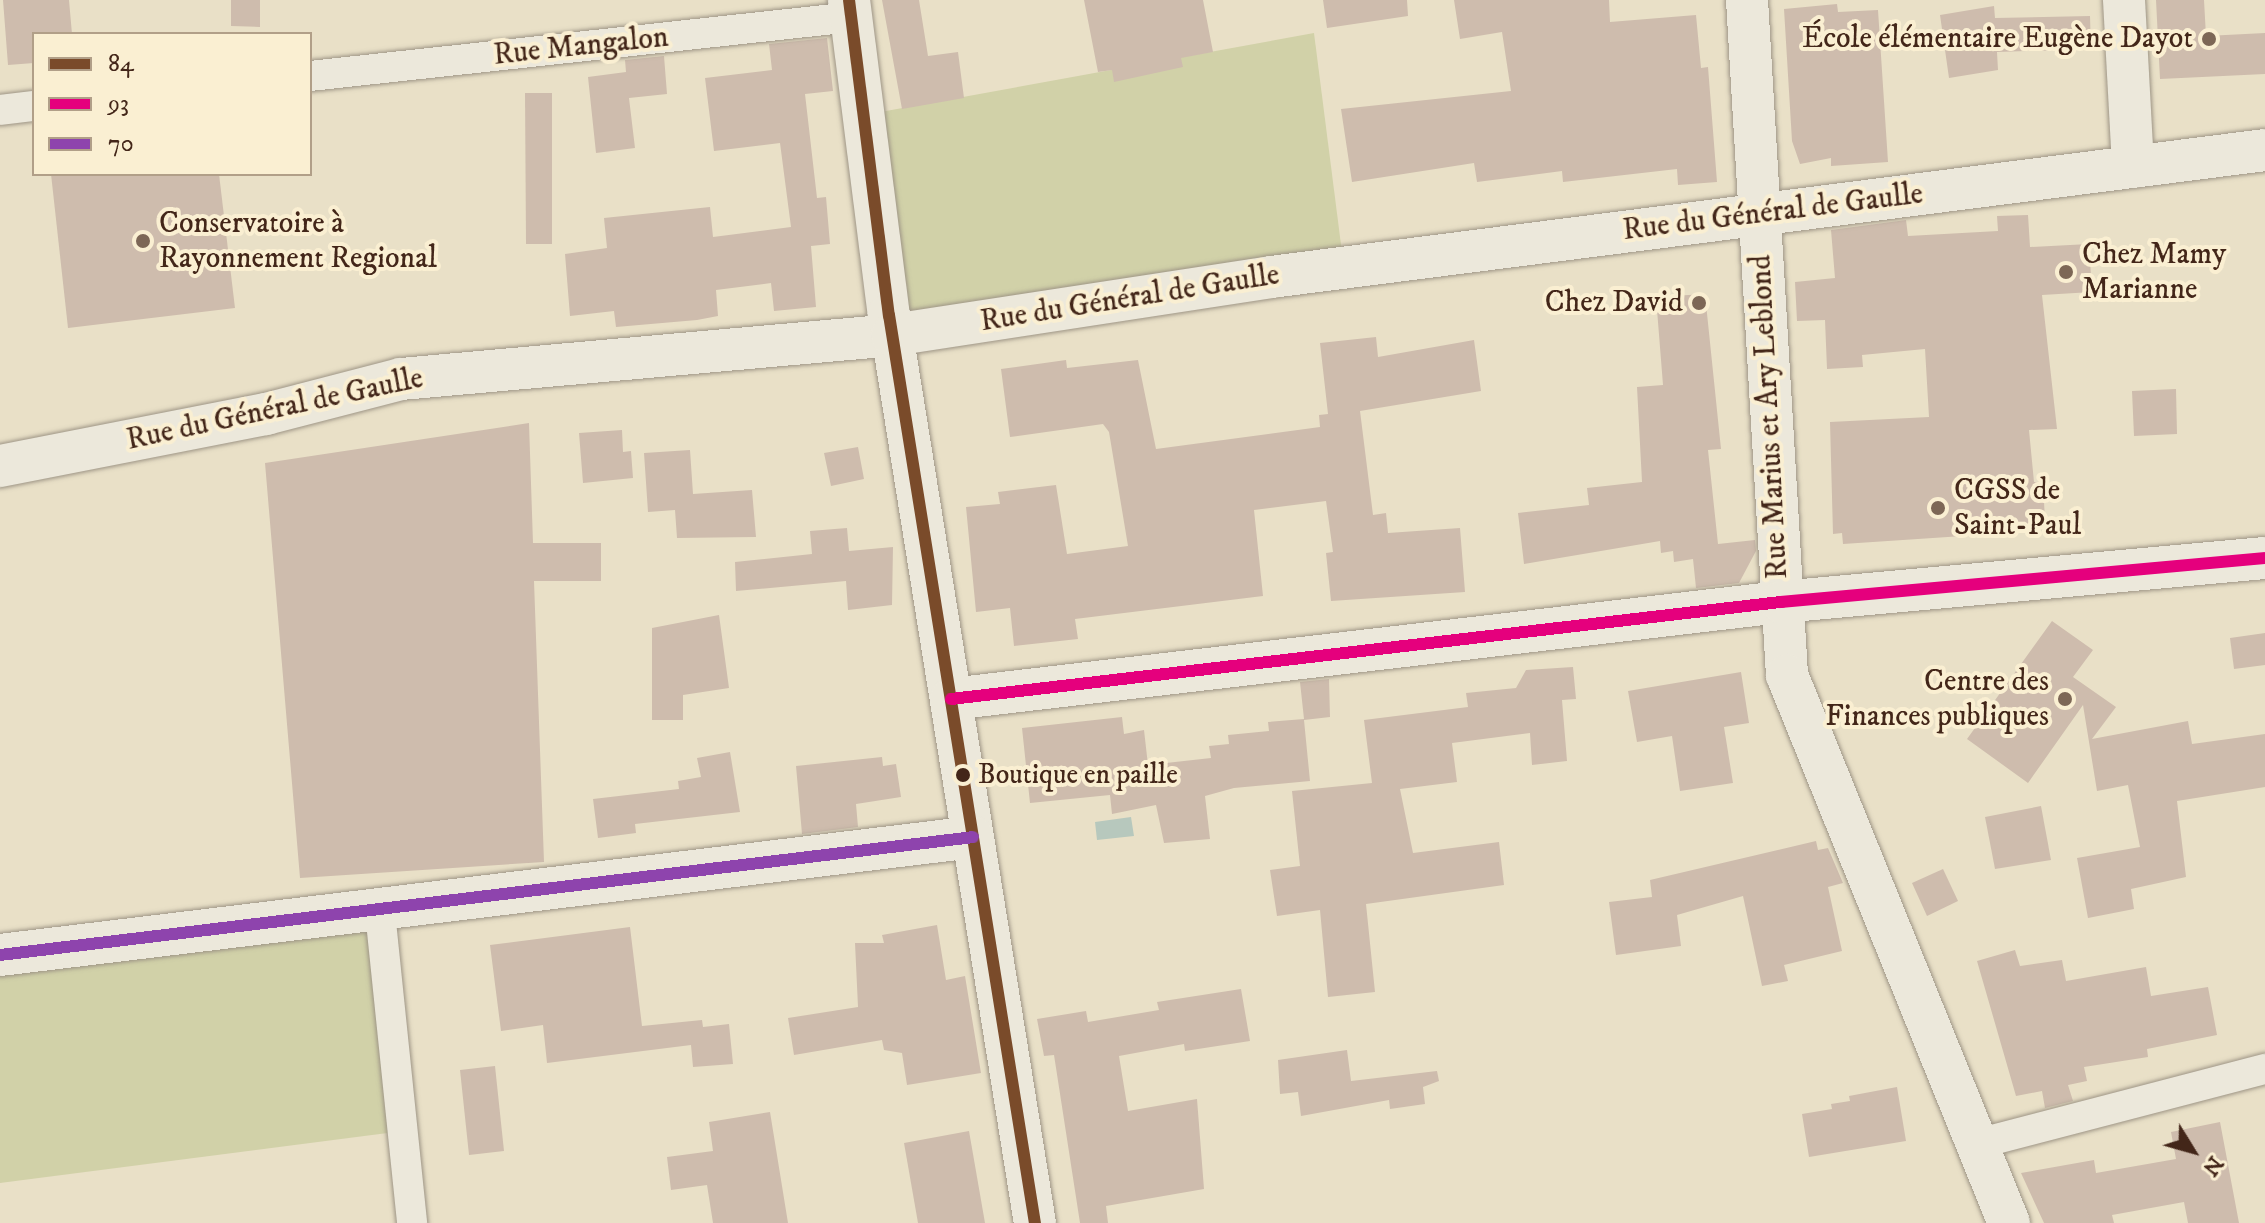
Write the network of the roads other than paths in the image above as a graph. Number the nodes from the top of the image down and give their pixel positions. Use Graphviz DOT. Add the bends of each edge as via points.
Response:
graph roads {
  1 [pos="1747,0"];
  2 [pos="2124,0"];
  3 [pos="850,9"];
  4 [pos="312,76"];
  5 [pos="32,106"];
  6 [pos="0,110"];
  7 [pos="2265,150"];
  8 [pos="2133,167"];
  9 [pos="1759,215"];
  10 [pos="892,335"];
  11 [pos="0,466"];
  12 [pos="2265,558"];
  13 [pos="1781,602"];
  14 [pos="951,699"];
  15 [pos="973,837"];
  16 [pos="380,912"];
  17 [pos="0,955"];
  18 [pos="2265,1069"];
  19 [pos="1977,1144"];
  20 [pos="412,1223"];
  21 [pos="1035,1223"];
  22 [pos="2009,1223"];
  1 -- 9 [label="street, Rue Marius et Ary Leblond"];
  2 -- 8 [label="street"];
  3 -- 4 [label="street, Rue Mangalon"];
  3 -- 10 [label="street"];
  5 -- 6 [label="street"];
  7 -- 8 [label="street, Rue du Général de Gaulle"];
  8 -- 9 [label="street, Rue du Général de Gaulle"];
  9 -- 10 [label="street, Rue du Général de Gaulle" via="1271,277"];
  9 -- 13 [label="street, Rue Marius et Ary Leblond"];
  10 -- 11 [label="street, Rue du Général de Gaulle" via="401,379 266,414"];
  10 -- 14 [label="street"];
  12 -- 13 [label="street"];
  13 -- 14 [label="street"];
  13 -- 19 [label="street, Rue Marius et Ary Leblond" via="1787,675"];
  14 -- 15 [label="street"];
  15 -- 16 [label="street"];
  15 -- 21 [label="street"];
  16 -- 17 [label="street"];
  16 -- 20 [label="street"];
  18 -- 19 [label="street"];
  19 -- 22 [label="street, Rue Marius et Ary Leblond"];
}
